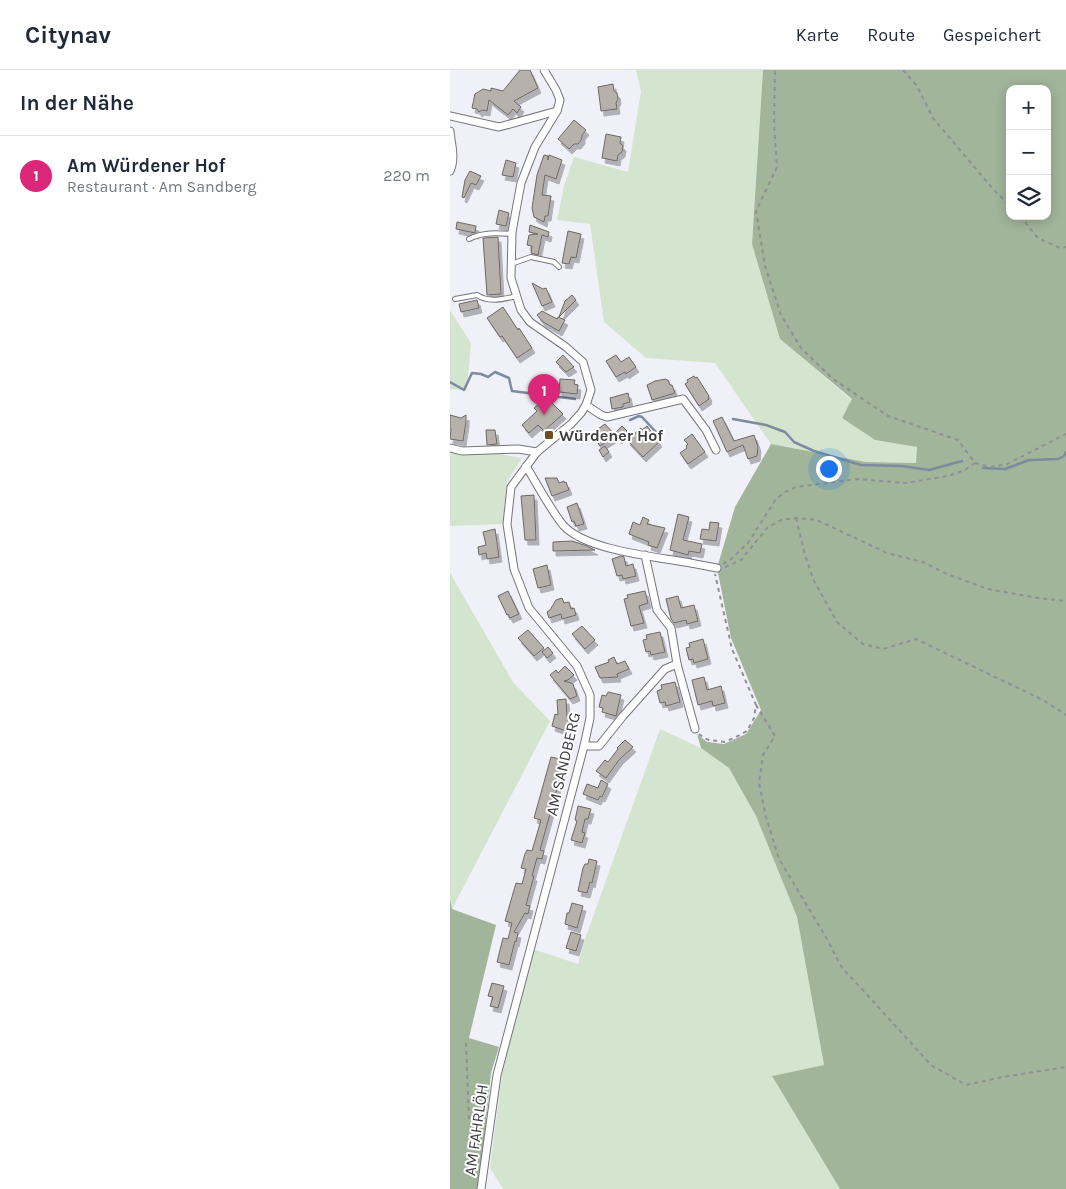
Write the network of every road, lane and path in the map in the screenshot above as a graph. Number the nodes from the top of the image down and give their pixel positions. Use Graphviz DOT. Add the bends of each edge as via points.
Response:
graph roads {
  1 [pos="544,70"];
  2 [pos="776,70"];
  3 [pos="903,70"];
  4 [pos="557,111"];
  5 [pos="450,116"];
  6 [pos="450,131"];
  7 [pos="450,171"];
  8 [pos="1006,202"];
  9 [pos="1023,220"];
  10 [pos="512,234"];
  11 [pos="469,239"];
  12 [pos="1066,247"];
  13 [pos="511,264"];
  14 [pos="559,267"];
  15 [pos="517,296"];
  16 [pos="455,299"];
  17 [pos="586,405"];
  18 [pos="1066,434"];
  19 [pos="450,448"];
  20 [pos="716,450"];
  21 [pos="537,452"];
  22 [pos="975,463"];
  23 [pos="526,466"];
  24 [pos="796,518"];
  25 [pos="645,555"];
  26 [pos="716,568"];
  27 [pos="1066,600"];
  28 [pos="677,664"];
  29 [pos="756,705"];
  30 [pos="1066,715"];
  31 [pos="695,729"];
  32 [pos="584,746"];
  33 [pos="466,1043"];
  34 [pos="1066,1067"];
  35 [pos="497,1075"];
  36 [pos="486,1152"];
  37 [pos="482,1189"];
  1 -- 4 [label="street" via="560,100"];
  2 -- 22 [label="path" via="774,124 777,167 756,211 765,266 781,315 801,348 833,379 888,416 958,440"];
  3 -- 8 [label="path" via="917,86 933,118"];
  4 -- 5 [label="street" via="499,127"];
  4 -- 10 [label="street" via="535,147 521,182"];
  6 -- 7 [label="street" via="454,158"];
  9 -- 12 [label="path" via="1038,238 1060,248"];
  10 -- 11 [label="lane" via="487,233"];
  10 -- 13 [label="street"];
  13 -- 14 [label="lane" via="531,257 554,262"];
  13 -- 15 [label="street" via="511,278"];
  15 -- 16 [label="lane" via="490,300 477,295"];
  15 -- 17 [label="street" via="521,310 530,322 583,362 591,390"];
  17 -- 20 [label="street" via="607,417 683,399"];
  17 -- 21 [label="street, AM SANDBERG" via="571,424"];
  18 -- 22 [label="path" via="1008,464 991,467"];
  19 -- 21 [label="street"];
  21 -- 23 [label="street, AM SANDBERG"];
  22 -- 26 [label="path" via="948,476 905,483 857,479 796,487 776,499 748,543"];
  23 -- 25 [label="street" via="564,526 579,538 599,546"];
  23 -- 32 [label="street, AM SANDBERG" via="511,487 508,524 514,569 529,608 577,666 590,695 590,718"];
  24 -- 26 [label="path" via="781,520 768,527 741,560"];
  24 -- 27 [label="path" via="817,520 887,553 922,562 988,589"];
  24 -- 30 [label="path" via="813,579 837,622 863,644 883,650 916,639 1043,700"];
  25 -- 26 [label="street"];
  25 -- 28 [label="street" via="657,610 671,628"];
  26 -- 29 [label="path" via="732,649"];
  28 -- 31 [label="street"];
  28 -- 32 [label="street" via="665,669 599,746"];
  29 -- 31 [label="path" via="747,731 724,742 704,738"];
  29 -- 34 [label="path" via="775,736 763,755 759,783 779,859 842,968 930,1065 966,1085"];
  32 -- 35 [label="street, AM SANDBERG"];
  33 -- 36 [label="path" via="469,1120"];
  35 -- 36 [label="street, AM FAHRLÖH"];
  36 -- 37 [label="street, AM FAHRLÖH"];
}
